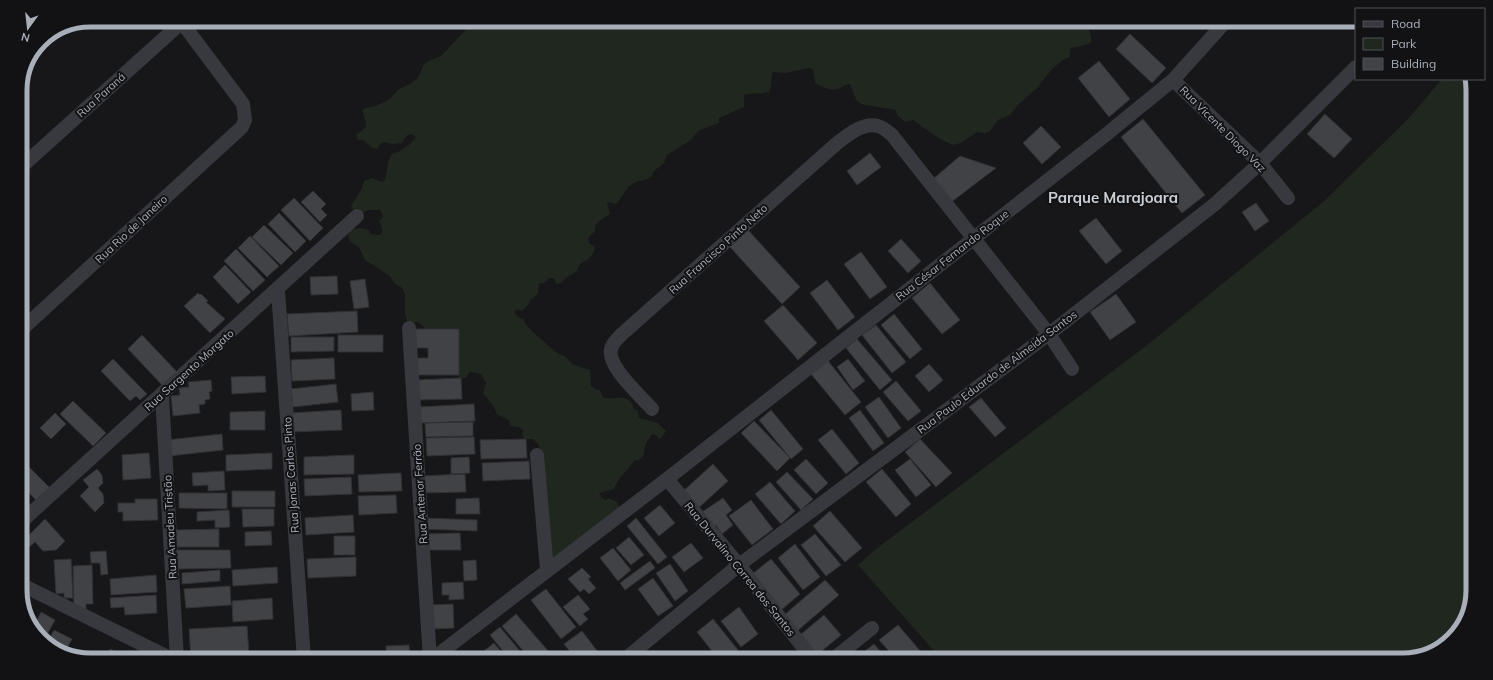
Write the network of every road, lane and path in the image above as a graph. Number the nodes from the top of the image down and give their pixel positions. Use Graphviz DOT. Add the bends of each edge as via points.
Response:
graph roads {
  1 [pos="174,27"];
  2 [pos="185,27"];
  3 [pos="1221,27"];
  4 [pos="1355,68"];
  5 [pos="1173,80"];
  6 [pos="27,162"];
  7 [pos="1260,163"];
  8 [pos="1288,198"];
  9 [pos="357,216"];
  10 [pos="972,239"];
  11 [pos="278,290"];
  12 [pos="27,325"];
  13 [pos="409,328"];
  14 [pos="1049,334"];
  15 [pos="1072,369"];
  16 [pos="162,395"];
  17 [pos="652,409"];
  18 [pos="537,455"];
  19 [pos="667,479"];
  20 [pos="27,514"];
  21 [pos="739,565"];
  22 [pos="547,570"];
  23 [pos="27,587"];
  24 [pos="872,628"];
  25 [pos="160,653"];
  26 [pos="177,653"];
  27 [pos="304,653"];
  28 [pos="430,653"];
  29 [pos="439,653"];
  30 [pos="632,653"];
  31 [pos="808,653"];
  32 [pos="841,653"];
  1 -- 6 [label="street, Rua Paraná"];
  2 -- 12 [label="street, Rua Rio de Janeiro" via="243,104 245,120 242,127"];
  3 -- 5 [label="street, Rua César Fernando Roque"];
  4 -- 7 [label="street, Rua Paulo Eduardo de Almeida Santos"];
  5 -- 7 [label="street, Rua Vicente Diogo Vaz"];
  5 -- 10 [label="street, Rua César Fernando Roque"];
  7 -- 8 [label="street, Rua Vicente Diogo Vaz"];
  7 -- 14 [label="street, Rua Paulo Eduardo de Almeida Santos" via="1215,204"];
  9 -- 11 [label="street, Rua Sargento Morgato"];
  10 -- 14 [label="street"];
  10 -- 17 [label="street, Rua Francisco Pinto Neto" via="892,135 878,126 850,132 617,340 611,349 610,357 613,363"];
  10 -- 19 [label="street, Rua César Fernando Roque"];
  11 -- 16 [label="street, Rua Sargento Morgato"];
  11 -- 27 [label="street, Rua Jonas Carlos Pinto"];
  13 -- 28 [label="street, Rua Antenor Ferrão"];
  14 -- 15 [label="street"];
  14 -- 21 [label="street, Rua Paulo Eduardo de Almeida Santos"];
  16 -- 20 [label="street, Rua Sargento Morgato"];
  16 -- 26 [label="street, Rua Amadeu Tristão"];
  18 -- 22 [label="street"];
  19 -- 21 [label="street, Rua Durvalino Correa dos Santos"];
  19 -- 22 [label="street, Rua César Fernando Roque"];
  21 -- 30 [label="street, Rua Paulo Eduardo de Almeida Santos"];
  21 -- 31 [label="street, Rua Durvalino Correa dos Santos"];
  22 -- 29 [label="street, Rua César Fernando Roque"];
  23 -- 25 [label="street"];
  24 -- 32 [label="street"];
}
